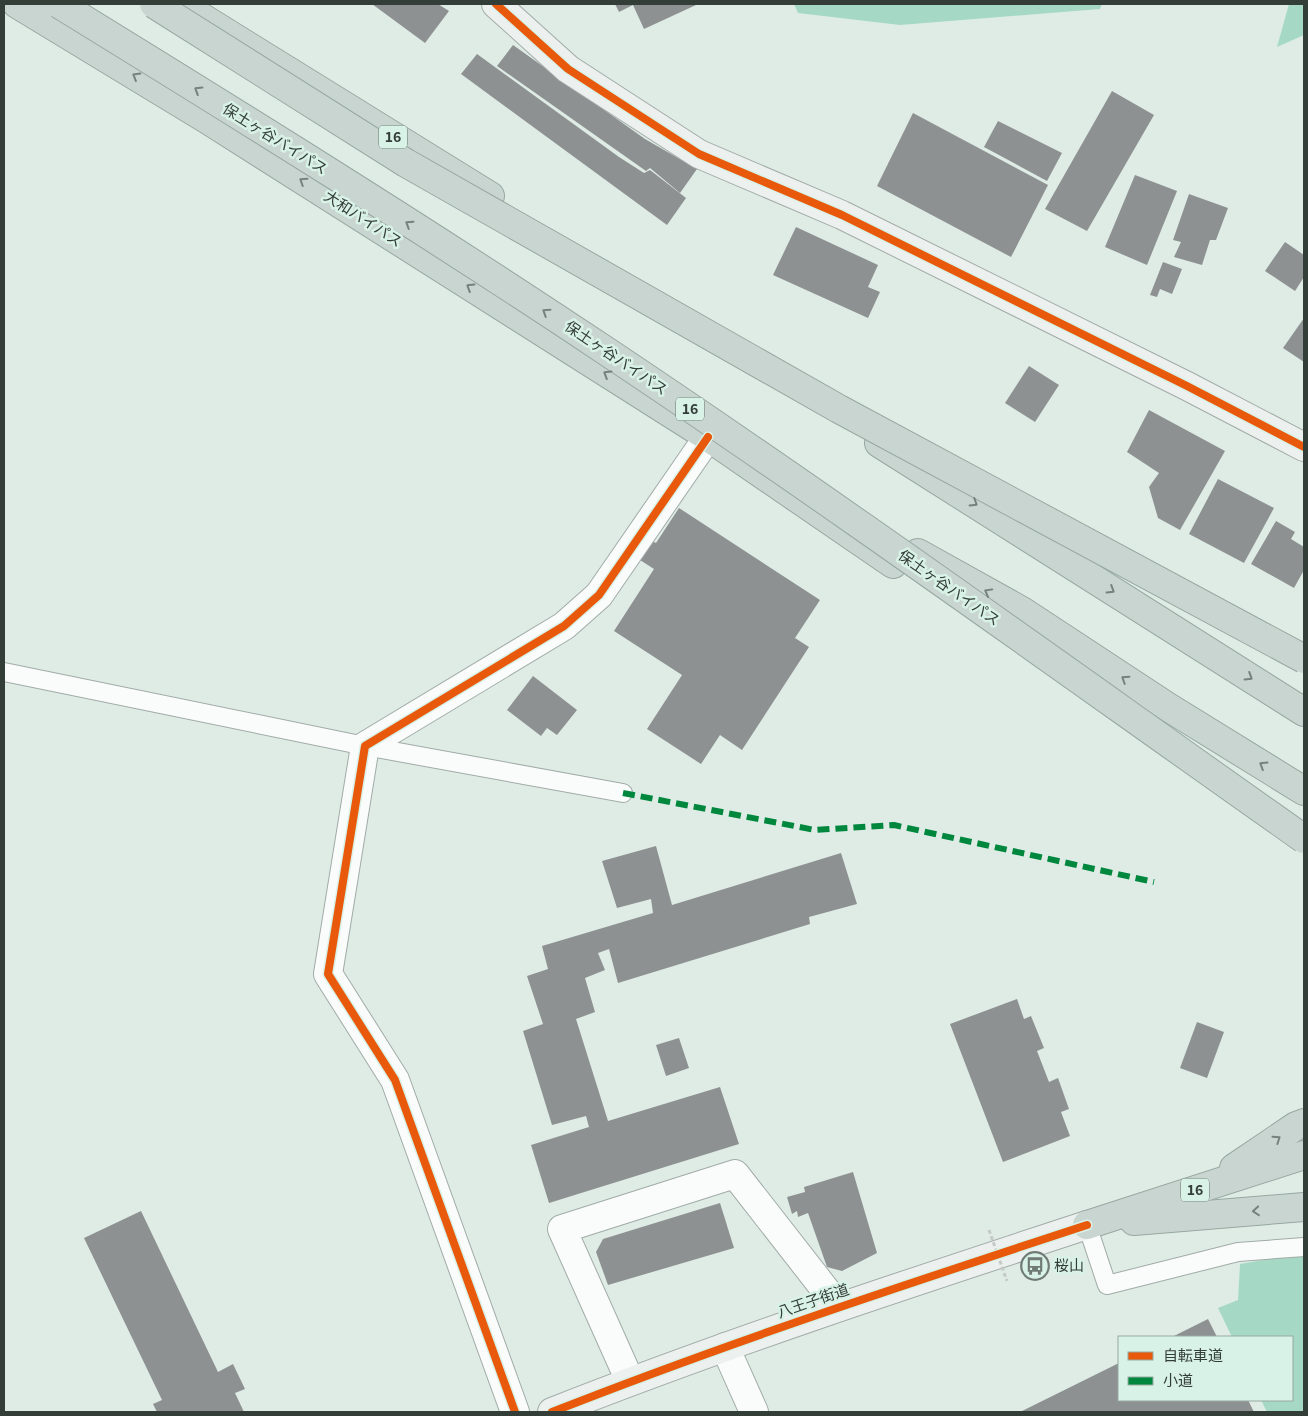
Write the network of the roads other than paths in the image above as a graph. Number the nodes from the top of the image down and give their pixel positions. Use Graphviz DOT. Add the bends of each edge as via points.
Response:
graph roads {
  1 [pos="17,4"];
  2 [pos="59,4"];
  3 [pos="154,4"];
  4 [pos="178,4"];
  5 [pos="496,4"];
  6 [pos="608,270"];
  7 [pos="708,437"];
  8 [pos="1304,447"];
  9 [pos="1304,659"];
  10 [pos="4,672"];
  11 [pos="1304,672"];
  12 [pos="1304,712"];
  13 [pos="365,746"];
  14 [pos="1304,790"];
  15 [pos="623,793"];
  16 [pos="1304,828"];
  17 [pos="1304,839"];
  18 [pos="1304,1124"];
  19 [pos="1304,1155"];
  20 [pos="1208,1186"];
  21 [pos="1304,1206"];
  22 [pos="1087,1226"];
  23 [pos="1304,1247"];
  24 [pos="838,1306"];
  25 [pos="725,1347"];
  26 [pos="630,1381"];
  27 [pos="515,1412"];
  28 [pos="552,1412"];
  29 [pos="754,1412"];
  7 -- 1 [label="highway, 大和バイパス / 16, one-way" via="208,120"];
  17 -- 2 [label="highway, 保土ヶ谷バイパス / 16, one-way, bridge" via="825,500 599,346"];
  3 -- 9 [label="highway, 16, bridge" via="406,163 839,409"];
  4 -- 6 [label="highway, 16"];
  5 -- 8 [label="street" via="568,69 699,154 842,216"];
  6 -- 11 [label="highway, 16" via="1000,484"];
  6 -- 12 [label="highway, 16, one-way"];
  7 -- 13 [label="street" via="599,595 564,626"];
  14 -- 7 [label="highway, 16, one-way" via="1168,707 1022,611"];
  7 -- 16 [label="highway, 16" via="949,603 1132,723"];
  10 -- 13 [label="lane"];
  13 -- 15 [label="lane"];
  13 -- 27 [label="street" via="328,974 395,1080"];
  20 -- 18 [label="highway, 16, one-way" via="1296,1126"];
  19 -- 20 [label="highway, 八王子街道 / 16"];
  20 -- 22 [label="highway, 八王子街道 / 16"];
  21 -- 22 [label="highway, 16, one-way"];
  22 -- 23 [label="lane" via="1107,1285 1238,1252"];
  22 -- 24 [label="street, 八王子街道"];
  24 -- 25 [label="street, 八王子街道"];
  24 -- 26 [label="street" via="735,1174 562,1229"];
  25 -- 26 [label="street, 八王子街道"];
  25 -- 29 [label="street"];
  26 -- 28 [label="street, 八王子街道"];
}
